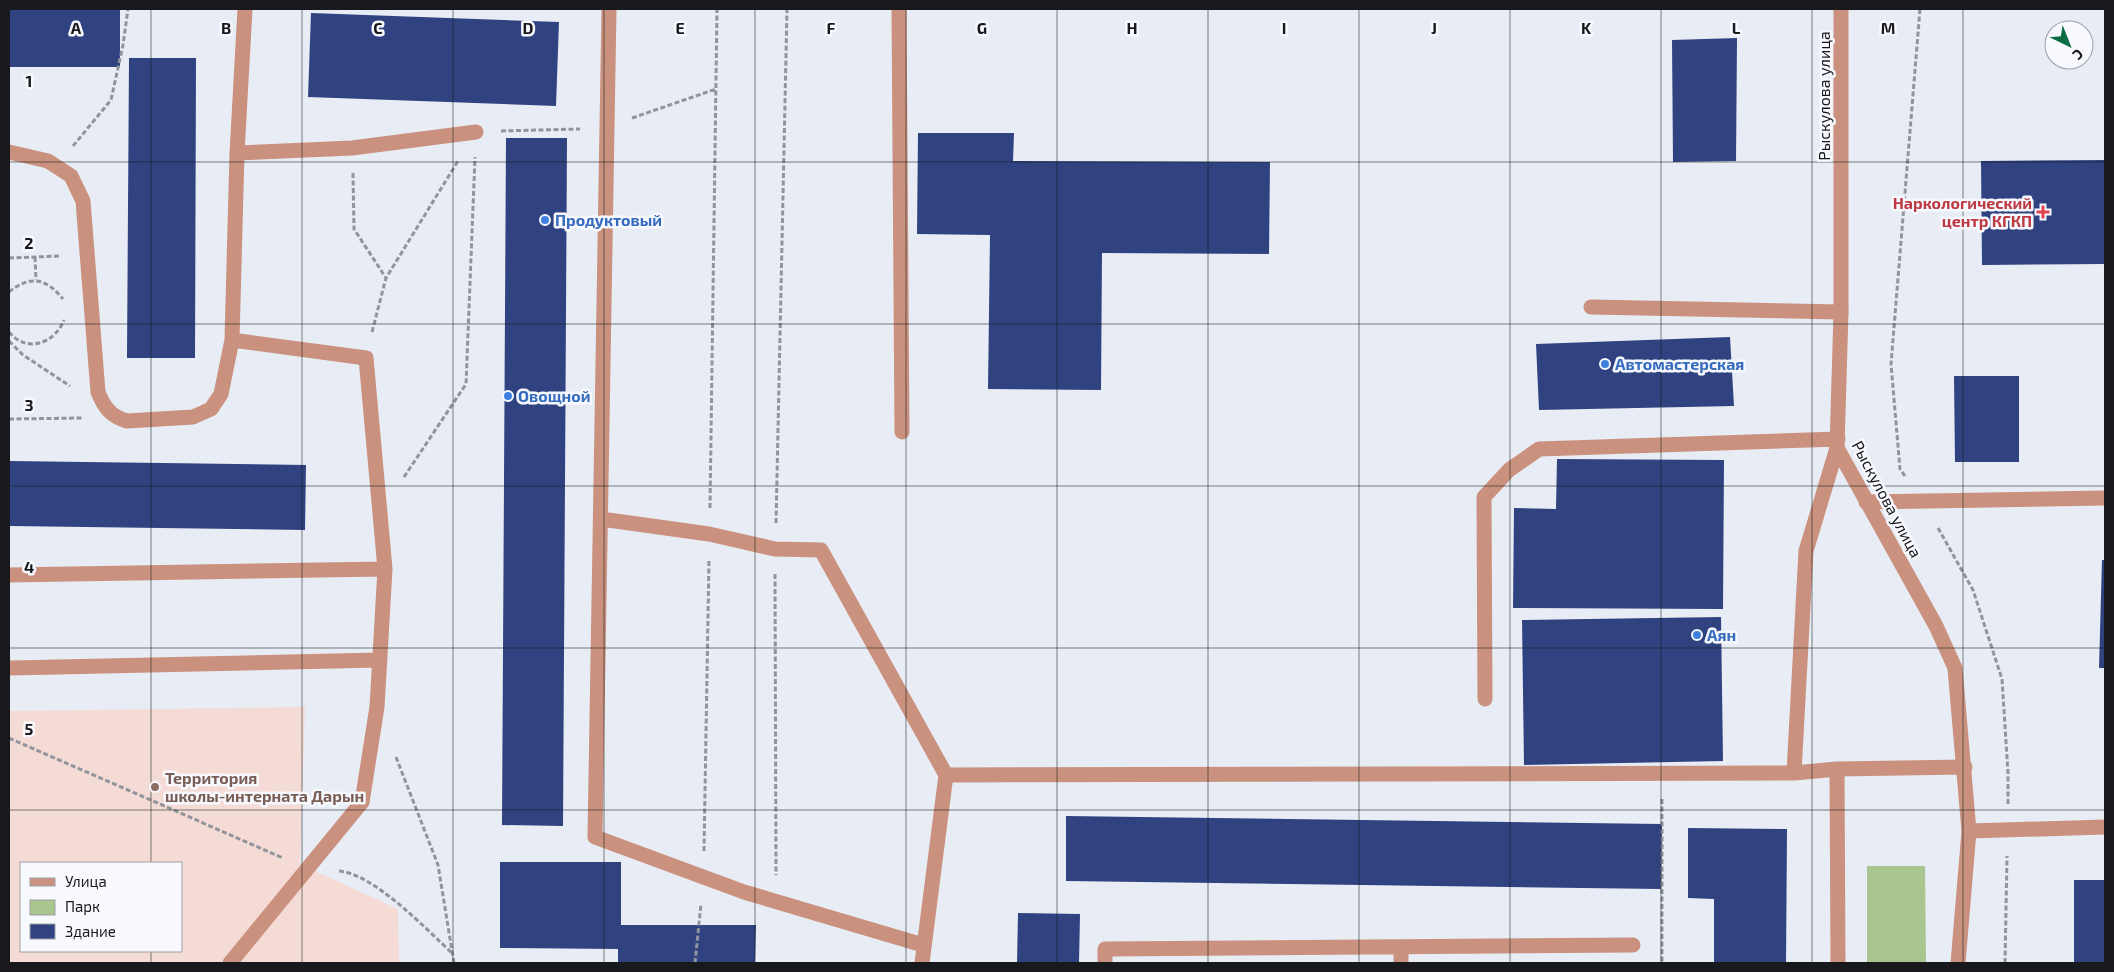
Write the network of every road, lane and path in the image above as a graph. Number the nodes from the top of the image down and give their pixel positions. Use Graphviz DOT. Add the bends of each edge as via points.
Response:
graph roads {
  1 [pos="128,9"];
  2 [pos="245,9"];
  3 [pos="608,9"];
  4 [pos="718,9"];
  5 [pos="787,9"];
  6 [pos="899,9"];
  7 [pos="1841,9"];
  8 [pos="1920,9"];
  9 [pos="716,89"];
  10 [pos="606,128"];
  11 [pos="476,132"];
  12 [pos="352,148"];
  13 [pos="9,152"];
  14 [pos="237,153"];
  15 [pos="57,166"];
  16 [pos="1906,174"];
  17 [pos="87,255"];
  18 [pos="35,257"];
  19 [pos="9,258"];
  20 [pos="386,278"];
  21 [pos="36,280"];
  22 [pos="9,292"];
  23 [pos="64,307"];
  24 [pos="1591,307"];
  25 [pos="1841,312"];
  26 [pos="66,316"];
  27 [pos="9,332"];
  28 [pos="14,339"];
  29 [pos="232,340"];
  30 [pos="10,343"];
  31 [pos="366,358"];
  32 [pos="104,408"];
  33 [pos="116,418"];
  34 [pos="9,419"];
  35 [pos="902,432"];
  36 [pos="1838,444"];
  37 [pos="2105,498"];
  38 [pos="1866,502"];
  39 [pos="380,512"];
  40 [pos="601,519"];
  41 [pos="709,534"];
  42 [pos="775,549"];
  43 [pos="384,569"];
  44 [pos="9,575"];
  45 [pos="380,660"];
  46 [pos="10,668"];
  47 [pos="1485,699"];
  48 [pos="9,738"];
  49 [pos="395,754"];
  50 [pos="1965,767"];
  51 [pos="1837,769"];
  52 [pos="1794,772"];
  53 [pos="1662,773"];
  54 [pos="2008,773"];
  55 [pos="946,775"];
  56 [pos="2008,811"];
  57 [pos="2105,827"];
  58 [pos="1969,830"];
  59 [pos="2007,849"];
  60 [pos="308,869"];
  61 [pos="704,877"];
  62 [pos="776,902"];
  63 [pos="923,945"];
  64 [pos="1632,945"];
  65 [pos="1401,947"];
  66 [pos="452,953"];
  67 [pos="230,963"];
  68 [pos="454,963"];
  69 [pos="695,963"];
  70 [pos="922,963"];
  71 [pos="1105,963"];
  72 [pos="1401,963"];
  73 [pos="1662,963"];
  74 [pos="1838,963"];
  75 [pos="1958,963"];
  76 [pos="2006,963"];
  1 -- 15 [label="path" via="111,100"];
  2 -- 14 [label="street"];
  3 -- 10 [label="street"];
  4 -- 9 [label="path"];
  5 -- 42 [label="path"];
  6 -- 35 [label="street"];
  7 -- 25 [label="street, Рыскулова улица"];
  8 -- 16 [label="path"];
  9 -- 10 [label="path"];
  9 -- 41 [label="path"];
  10 -- 11 [label="path"];
  10 -- 40 [label="street"];
  11 -- 12 [label="street"];
  11 -- 20 [label="path"];
  11 -- 39 [label="path" via="466,384"];
  12 -- 14 [label="street"];
  12 -- 20 [label="path" via="354,229"];
  13 -- 15 [label="street"];
  14 -- 29 [label="street"];
  15 -- 17 [label="street" via="71,176 83,201"];
  17 -- 18 [label="path"];
  17 -- 32 [label="street" via="98,392"];
  18 -- 19 [label="path"];
  18 -- 21 [label="path"];
  20 -- 31 [label="path"];
  21 -- 22 [label="path" via="20,283"];
  21 -- 23 [label="path" via="52,286 63,299"];
  24 -- 25 [label="street"];
  25 -- 36 [label="street, Рыскулова улица"];
  26 -- 28 [label="path" via="60,331 47,342 30,345"];
  27 -- 28 [label="path"];
  28 -- 30 [label="path"];
  29 -- 31 [label="street"];
  29 -- 33 [label="street" via="221,394 211,409 193,417 127,421"];
  30 -- 32 [label="path" via="23,356"];
  31 -- 39 [label="street"];
  32 -- 33 [label="street"];
  33 -- 34 [label="path"];
  36 -- 38 [label="street, Рыскулова улица"];
  36 -- 47 [label="street" via="1539,449 1509,470 1484,496"];
  36 -- 52 [label="street" via="1806,551"];
  37 -- 38 [label="street"];
  38 -- 50 [label="street, Рыскулова улица" via="1936,626 1955,668"];
  39 -- 43 [label="street"];
  40 -- 41 [label="street"];
  40 -- 61 [label="street" via="595,837"];
  41 -- 42 [label="street"];
  41 -- 61 [label="path"];
  42 -- 55 [label="street" via="821,550"];
  42 -- 62 [label="path"];
  43 -- 44 [label="street"];
  43 -- 45 [label="street"];
  45 -- 46 [label="street"];
  45 -- 60 [label="street" via="377,707 362,802"];
  48 -- 60 [label="path"];
  49 -- 66 [label="path" via="438,865"];
  50 -- 51 [label="street"];
  50 -- 58 [label="street, Рыскулова улица"];
  51 -- 52 [label="street"];
  51 -- 74 [label="street"];
  52 -- 53 [label="street"];
  53 -- 55 [label="street"];
  53 -- 73 [label="path"];
  54 -- 56 [label="path"];
  55 -- 63 [label="street"];
  57 -- 58 [label="street"];
  58 -- 75 [label="street, Рыскулова улица"];
  59 -- 76 [label="path"];
  60 -- 66 [label="path" via="352,872 399,904"];
  60 -- 67 [label="street"];
  61 -- 62 [label="street"];
  61 -- 69 [label="path"];
  62 -- 63 [label="street"];
  63 -- 70 [label="street"];
  64 -- 65 [label="street"];
  65 -- 71 [label="street" via="1105,950"];
  65 -- 72 [label="street"];
  66 -- 68 [label="path"];
}
